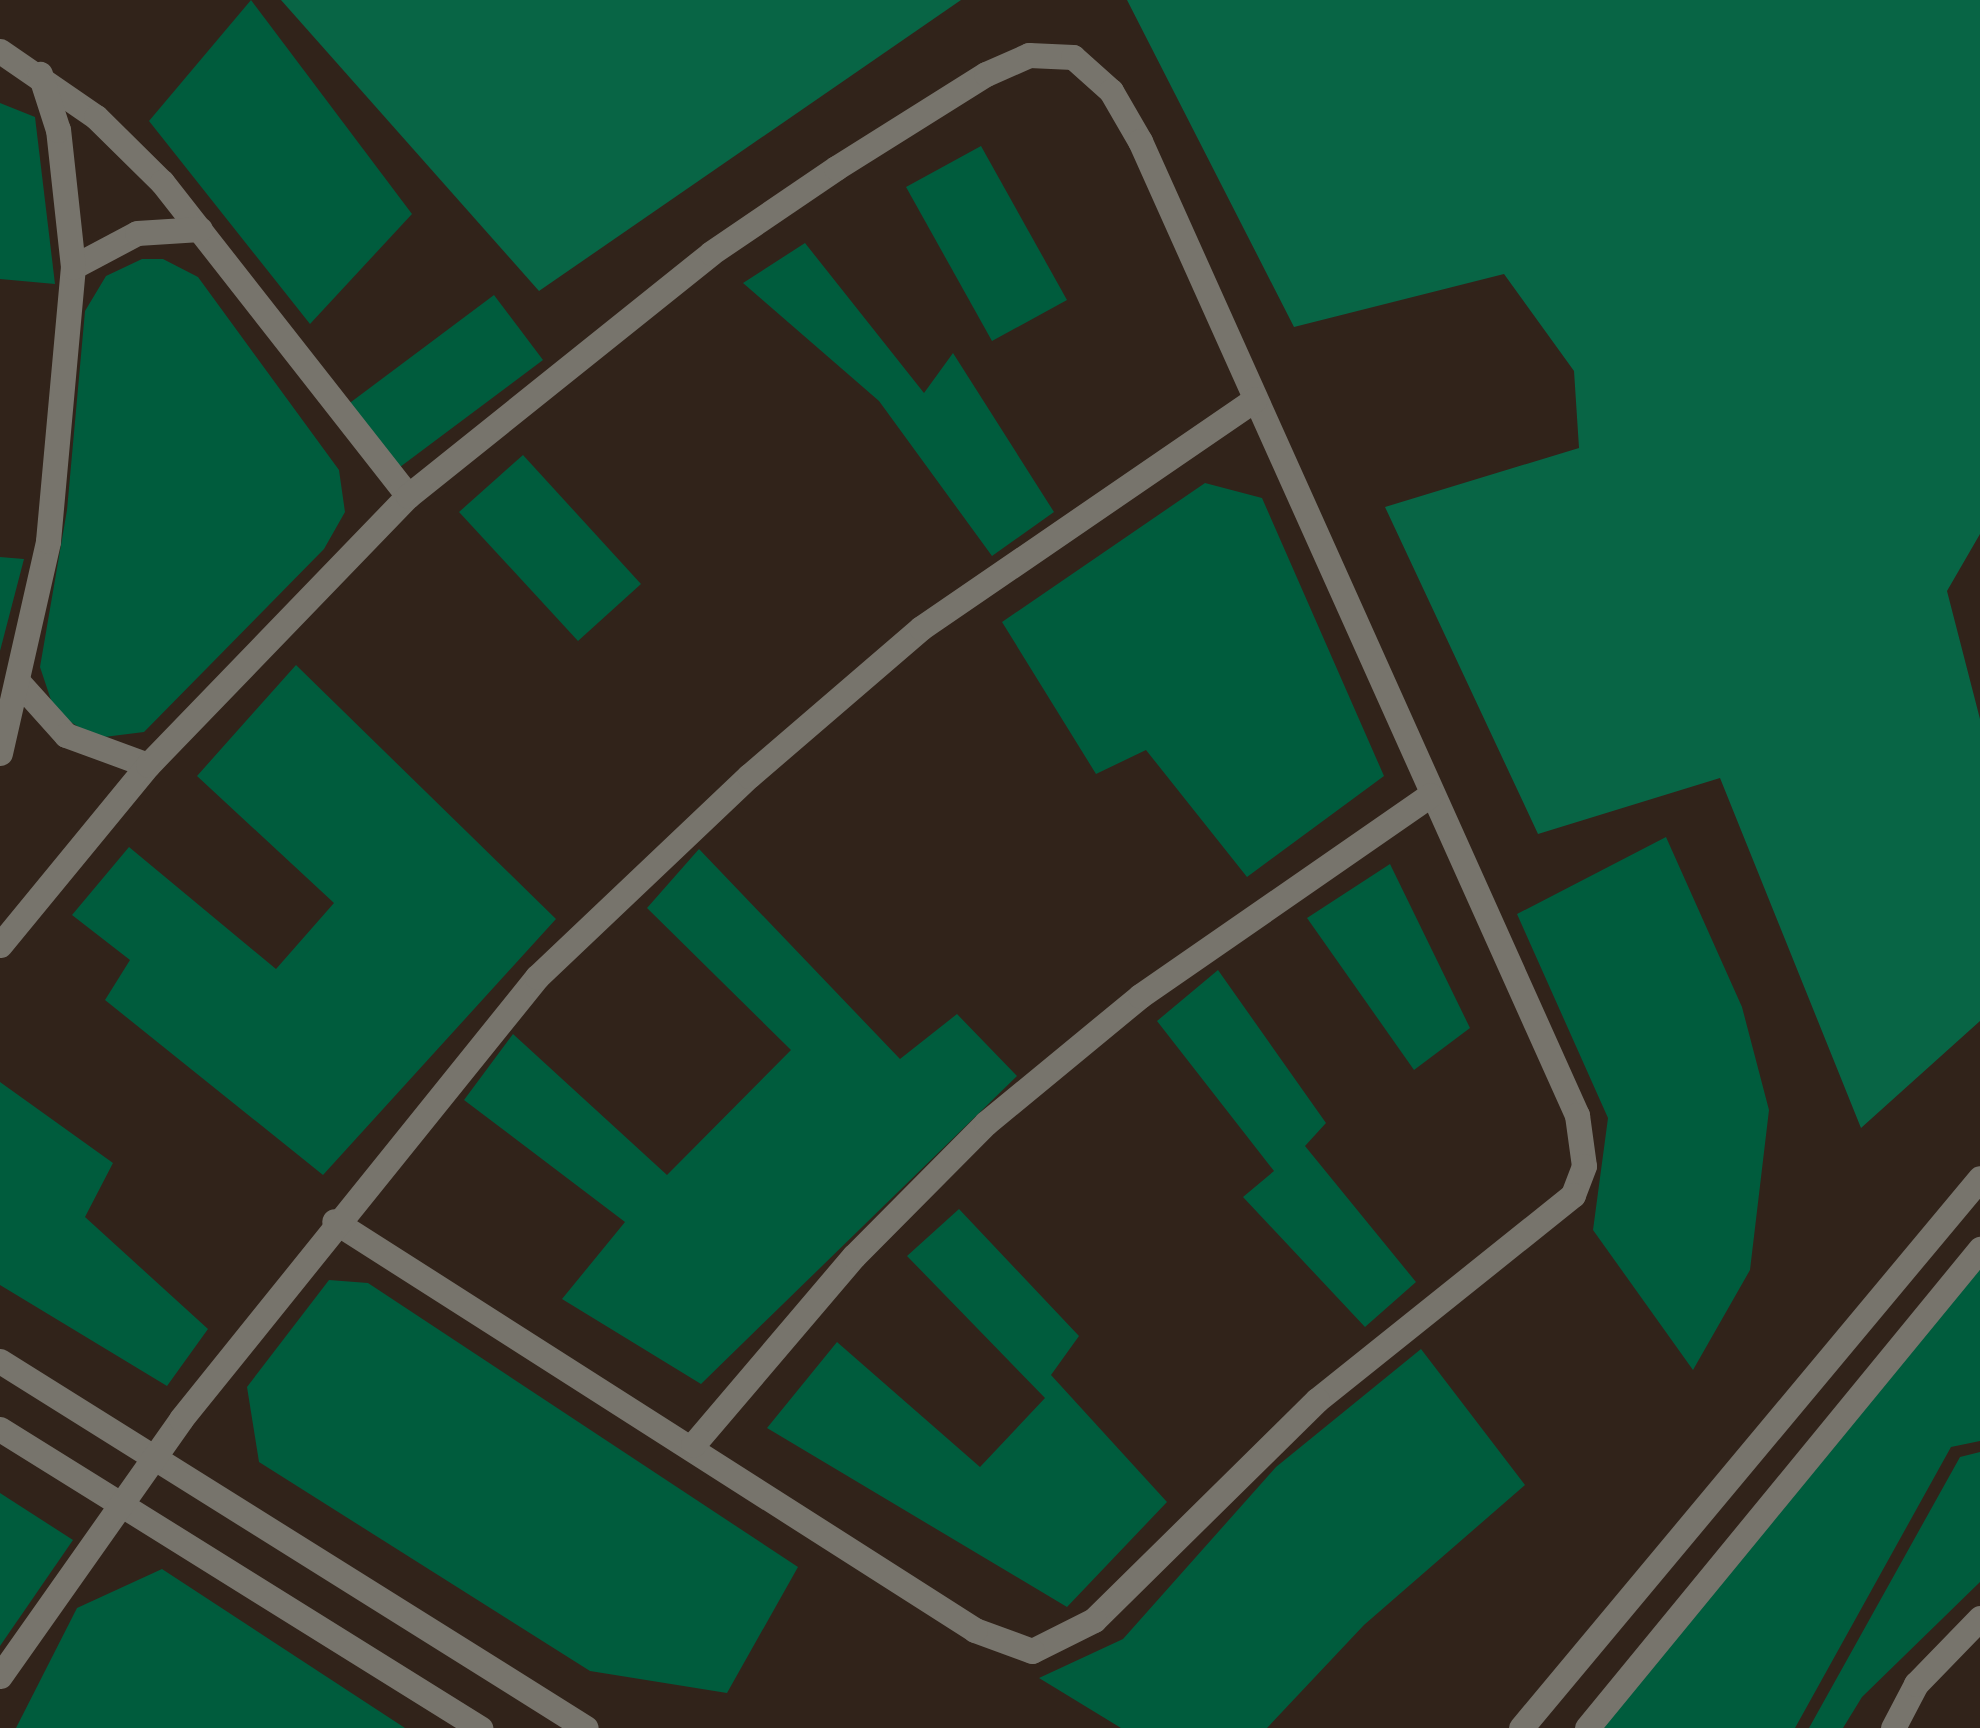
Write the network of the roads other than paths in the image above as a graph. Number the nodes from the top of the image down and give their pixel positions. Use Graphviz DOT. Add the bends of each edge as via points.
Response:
graph roads {
  1 [pos="0,50"];
  2 [pos="40,74"];
  3 [pos="200,229"];
  4 [pos="73,267"];
  5 [pos="1255,399"];
  6 [pos="408,496"];
  7 [pos="21,685"];
  8 [pos="0,753"];
  9 [pos="148,765"];
  10 [pos="1430,795"];
  11 [pos="0,946"];
  12 [pos="1980,1178"];
  13 [pos="334,1221"];
  14 [pos="1980,1249"];
  15 [pos="0,1361"];
  16 [pos="0,1430"];
  17 [pos="693,1444"];
  18 [pos="159,1458"];
  19 [pos="125,1508"];
  20 [pos="1980,1618"];
  21 [pos="0,1676"];
  22 [pos="480,1728"];
  23 [pos="586,1728"];
  24 [pos="1521,1728"];
  25 [pos="1587,1728"];
  26 [pos="1893,1728"];
  1 -- 2 [label="street"];
  2 -- 3 [label="street" via="96,117"];
  2 -- 4 [label="street" via="58,130"];
  3 -- 4 [label="street" via="138,233"];
  3 -- 6 [label="street"];
  4 -- 7 [label="street" via="48,541"];
  5 -- 6 [label="street" via="1112,91 1073,57 1029,56 970,85 711,253"];
  5 -- 10 [label="street"];
  5 -- 13 [label="street" via="921,628 749,776 537,977"];
  6 -- 9 [label="street"];
  7 -- 8 [label="street"];
  7 -- 9 [label="street" via="66,735"];
  9 -- 11 [label="street"];
  10 -- 17 [label="street" via="1140,996 986,1122 854,1256"];
  10 -- 17 [label="street" via="1578,1115 1584,1166 1555,1216 1317,1400 1094,1620 1032,1651 976,1630"];
  12 -- 24 [label="street"];
  13 -- 17 [label="street"];
  13 -- 18 [label="street"];
  14 -- 25 [label="street"];
  15 -- 18 [label="street"];
  16 -- 19 [label="street"];
  18 -- 19 [label="street"];
  18 -- 23 [label="street"];
  19 -- 21 [label="street"];
  19 -- 22 [label="street"];
  20 -- 26 [label="street" via="1916,1684"];
}
